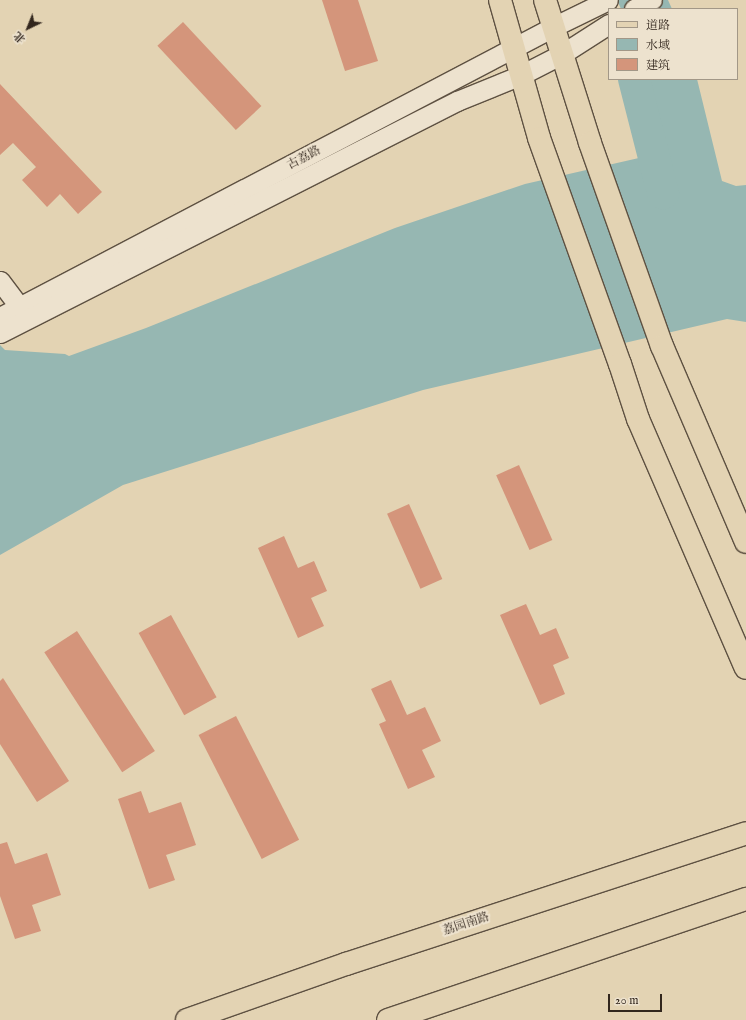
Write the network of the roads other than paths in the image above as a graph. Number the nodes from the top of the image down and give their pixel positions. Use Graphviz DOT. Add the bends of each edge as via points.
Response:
graph roads {
  1 [pos="500,0"];
  2 [pos="545,0"];
  3 [pos="608,0"];
  4 [pos="652,0"];
  5 [pos="636,8"];
  6 [pos="608,25"];
  7 [pos="553,26"];
  8 [pos="513,48"];
  9 [pos="562,54"];
  10 [pos="521,75"];
  11 [pos="0,281"];
  12 [pos="8,319"];
  13 [pos="746,542"];
  14 [pos="746,668"];
  15 [pos="746,833"];
  16 [pos="746,899"];
  17 [pos="187,1020"];
  18 [pos="388,1020"];
  1 -- 8 [label="main road"];
  2 -- 7 [label="main road"];
  3 -- 7 [label="street, 古荔路"];
  4 -- 5 [label="street"];
  6 -- 9 [label="street, 古荔路"];
  7 -- 8 [label="street, 古荔路"];
  7 -- 9 [label="main road"];
  8 -- 10 [label="main road"];
  8 -- 12 [label="street, 古荔路"];
  9 -- 10 [label="street, 古荔路"];
  9 -- 13 [label="main road" via="590,143 662,346"];
  10 -- 12 [label="street, 古荔路" via="457,101"];
  10 -- 14 [label="main road" via="539,138 638,420"];
  11 -- 12 [label="street"];
  15 -- 17 [label="main road, 荔园南路" via="346,964"];
  16 -- 18 [label="main road"];
}
